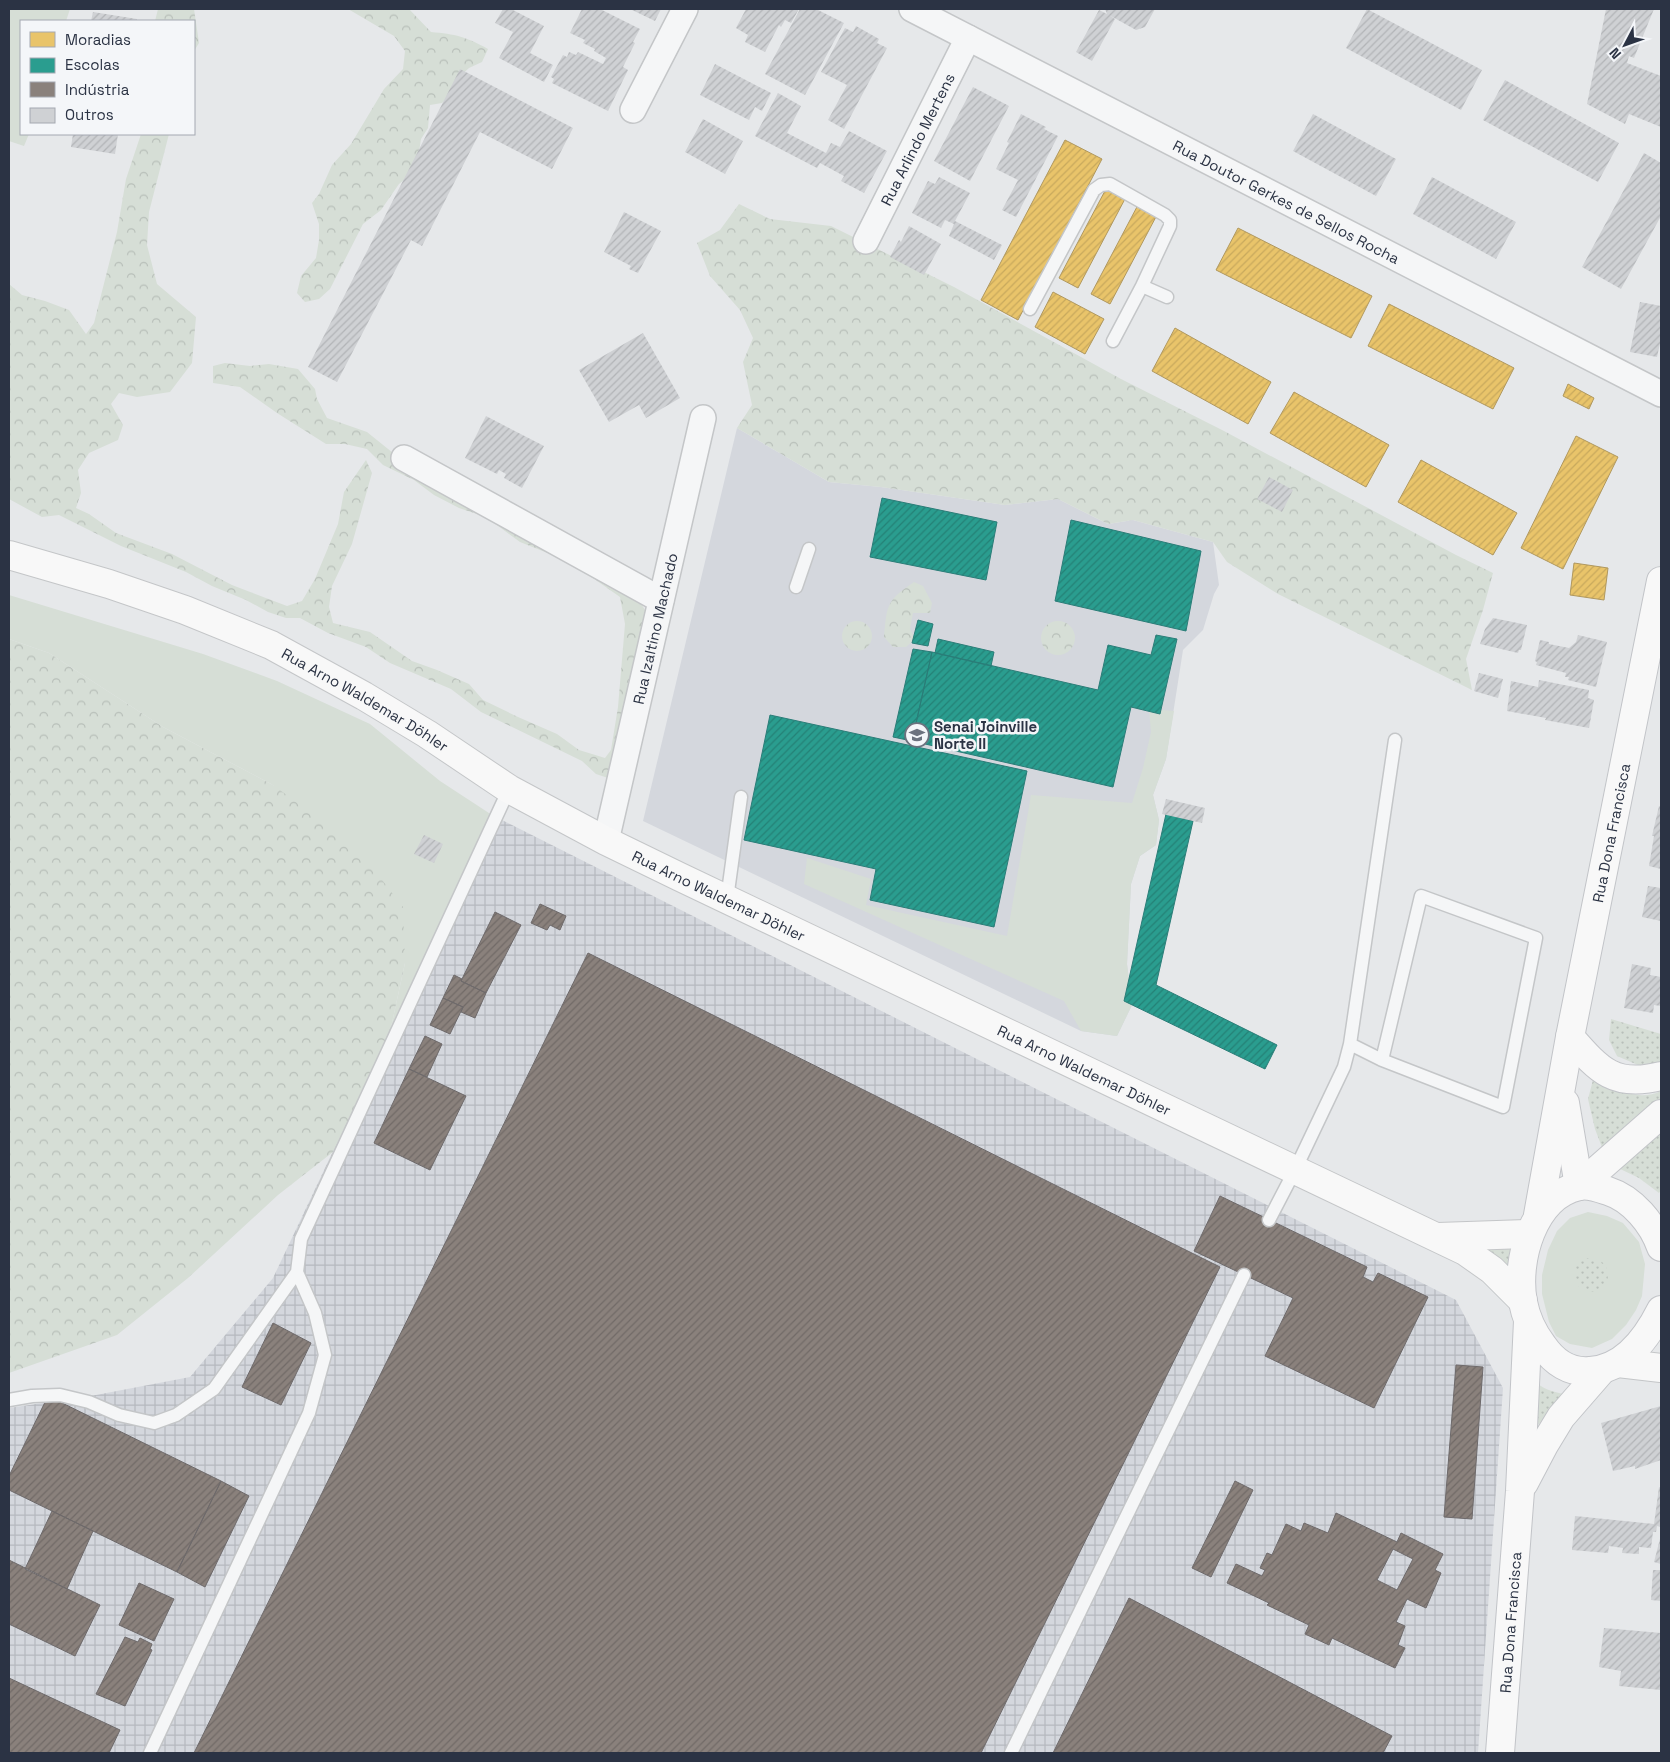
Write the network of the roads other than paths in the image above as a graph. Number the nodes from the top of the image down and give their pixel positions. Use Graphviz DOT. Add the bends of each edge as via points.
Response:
graph roads {
  1 [pos="686,9"];
  2 [pos="926,12"];
  3 [pos="968,38"];
  4 [pos="633,110"];
  5 [pos="866,241"];
  6 [pos="1142,286"];
  7 [pos="1167,297"];
  8 [pos="1030,309"];
  9 [pos="1112,341"];
  10 [pos="1661,394"];
  11 [pos="703,418"];
  12 [pos="404,458"];
  13 [pos="809,549"];
  14 [pos="9,554"];
  15 [pos="1661,582"];
  16 [pos="796,587"];
  17 [pos="661,600"];
  18 [pos="1395,740"];
  19 [pos="509,789"];
  20 [pos="741,797"];
  21 [pos="606,841"];
  22 [pos="727,899"];
  23 [pos="1570,1037"];
  24 [pos="1350,1044"];
  25 [pos="1382,1060"];
  26 [pos="1661,1076"];
  27 [pos="1562,1084"];
  28 [pos="1661,1114"];
  29 [pos="1295,1170"];
  30 [pos="1579,1186"];
  31 [pos="1269,1220"];
  32 [pos="1534,1224"];
  33 [pos="1660,1234"];
  34 [pos="1434,1237"];
  35 [pos="298,1272"];
  36 [pos="1244,1275"];
  37 [pos="1661,1310"];
  38 [pos="1525,1311"];
  39 [pos="1610,1367"];
  40 [pos="1661,1368"];
  41 [pos="9,1400"];
  42 [pos="1520,1491"];
  43 [pos="150,1753"];
  44 [pos="1011,1753"];
  45 [pos="1500,1753"];
  1 -- 4 [label="street"];
  2 -- 3 [label="street, Rua Doutor Gerkes de Sellos Rocha"];
  3 -- 5 [label="street, Rua Arlindo Mertens"];
  3 -- 10 [label="street, Rua Doutor Gerkes de Sellos Rocha"];
  6 -- 7 [label="lane"];
  6 -- 8 [label="lane" via="1170,220 1165,214 1110,184 1101,185 1094,190"];
  6 -- 9 [label="lane"];
  11 -- 17 [label="street, Rua Izaltino Machado"];
  12 -- 17 [label="street"];
  13 -- 16 [label="lane"];
  14 -- 19 [label="main road, Rua Arno Waldemar Döhler" via="177,607 270,645 411,724"];
  15 -- 23 [label="main road, Rua Dona Francisca"];
  17 -- 21 [label="street, Rua Izaltino Machado"];
  18 -- 24 [label="lane"];
  19 -- 21 [label="main road, Rua Arno Waldemar Döhler"];
  19 -- 35 [label="lane" via="301,1239"];
  20 -- 22 [label="lane"];
  21 -- 22 [label="main road, Rua Arno Waldemar Döhler"];
  22 -- 29 [label="main road, Rua Arno Waldemar Döhler"];
  23 -- 26 [label="main road" via="1595,1065 1616,1077 1642,1079"];
  23 -- 27 [label="main road, Rua Dona Francisca"];
  24 -- 25 [label="lane"];
  24 -- 29 [label="lane" via="1344,1067"];
  25 -- 25 [label="lane" via="1502,1107 1536,938 1422,896"];
  27 -- 30 [label="main road, Rua Dona Francisca"];
  27 -- 32 [label="main road, Rua Dona Francisca"];
  28 -- 30 [label="main road"];
  29 -- 31 [label="lane"];
  29 -- 34 [label="main road, Rua Arno Waldemar Döhler"];
  30 -- 32 [label="main road" via="1558,1195"];
  30 -- 33 [label="main road" via="1594,1186 1612,1192 1642,1214"];
  32 -- 34 [label="main road, Rua Arno Waldemar Döhler"];
  32 -- 38 [label="main road, Rua Dona Francisca" via="1521,1276"];
  34 -- 38 [label="main road, Rua Arno Waldemar Döhler" via="1465,1251 1492,1270"];
  35 -- 41 [label="lane" via="214,1388 176,1415 154,1423 60,1395"];
  35 -- 43 [label="lane" via="315,1314 325,1355 309,1413"];
  36 -- 44 [label="lane"];
  37 -- 39 [label="main road, Rua Dona Francisca" via="1637,1346"];
  38 -- 39 [label="main road, Rua Arno Waldemar Döhler" via="1538,1340 1565,1367 1581,1372"];
  38 -- 42 [label="main road, Rua Dona Francisca"];
  39 -- 40 [label="main road, Rua Arno Waldemar Döhler"];
  39 -- 42 [label="main road, Rua Dona Francisca" via="1561,1417"];
  42 -- 45 [label="main road, Rua Dona Francisca"];
}
